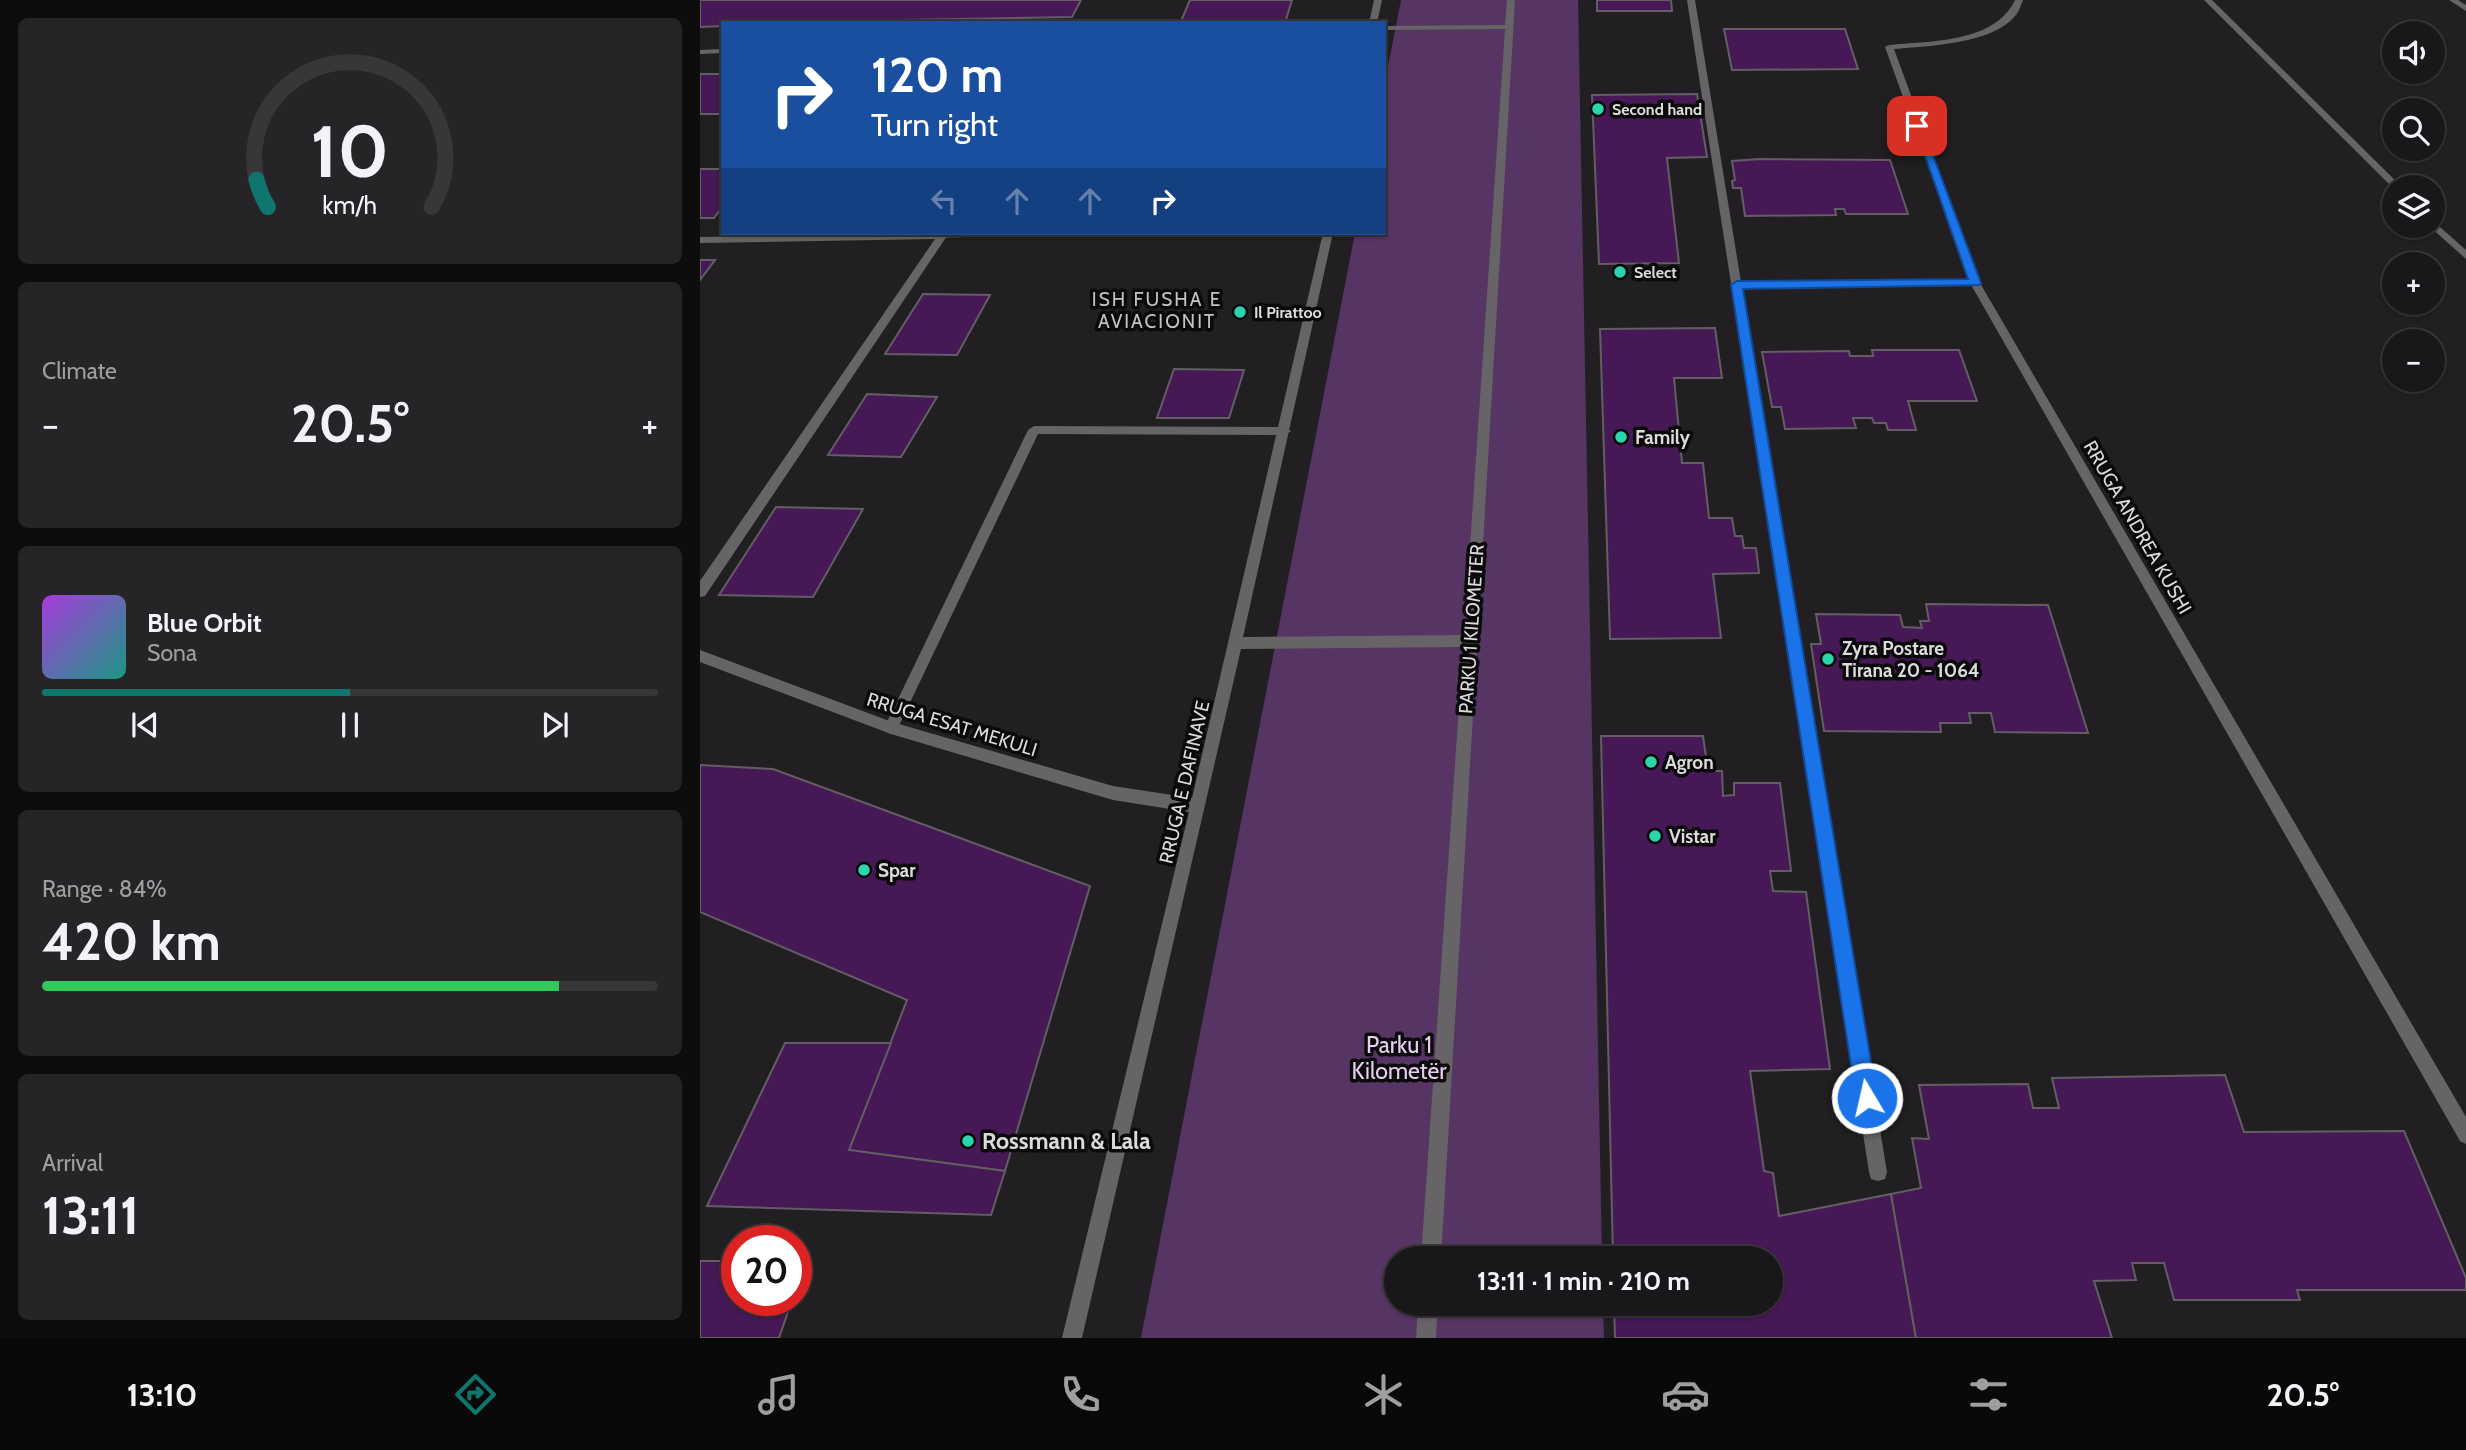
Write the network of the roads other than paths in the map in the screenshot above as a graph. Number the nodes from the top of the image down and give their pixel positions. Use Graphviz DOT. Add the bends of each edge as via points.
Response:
graph roads {
  1 [pos="1378,0"];
  2 [pos="1511,0"];
  3 [pos="1691,0"];
  4 [pos="2019,0"];
  5 [pos="2208,0"];
  6 [pos="2453,0"];
  7 [pos="2466,9"];
  8 [pos="1373,21"];
  9 [pos="1509,27"];
  10 [pos="1386,28"];
  11 [pos="721,51"];
  12 [pos="700,52"];
  13 [pos="2385,175"];
  14 [pos="899,235"];
  15 [pos="938,235"];
  16 [pos="1328,235"];
  17 [pos="2445,236"];
  18 [pos="700,240"];
  19 [pos="2466,256"];
  20 [pos="1975,283"];
  21 [pos="1737,285"];
  22 [pos="1285,431"];
  23 [pos="700,592"];
  24 [pos="1470,641"];
  25 [pos="1236,643"];
  26 [pos="700,656"];
  27 [pos="891,728"];
  28 [pos="1198,806"];
  29 [pos="2466,1135"];
  30 [pos="1878,1172"];
  31 [pos="1432,1246"];
  32 [pos="1427,1316"];
  33 [pos="1072,1338"];
  34 [pos="1426,1338"];
  1 -- 8 [label="street"];
  2 -- 9 [label="street, PARKU 1 KILOMETER"];
  3 -- 21 [label="street"];
  4 -- 20 [label="street, RRUGA ANDREA KUSHI" via="2018,9 2006,23 1976,35 1889,47"];
  5 -- 13 [label="street"];
  6 -- 7 [label="street"];
  9 -- 10 [label="street"];
  9 -- 24 [label="street, PARKU 1 KILOMETER"];
  11 -- 12 [label="street"];
  14 -- 18 [label="street"];
  15 -- 23 [label="street"];
  16 -- 22 [label="street, RRUGA E DAFINAVE"];
  17 -- 19 [label="street"];
  20 -- 21 [label="street"];
  20 -- 29 [label="street, RRUGA ANDREA KUSHI"];
  21 -- 30 [label="street"];
  22 -- 25 [label="street, RRUGA E DAFINAVE"];
  22 -- 27 [label="street" via="1034,430"];
  24 -- 25 [label="street"];
  24 -- 31 [label="street, PARKU 1 KILOMETER"];
  25 -- 28 [label="street, RRUGA E DAFINAVE"];
  26 -- 27 [label="street, RRUGA ESAT MEKULI"];
  27 -- 28 [label="street, RRUGA ESAT MEKULI" via="1113,793"];
  28 -- 33 [label="street, RRUGA E DAFINAVE"];
  32 -- 34 [label="street"];
}
